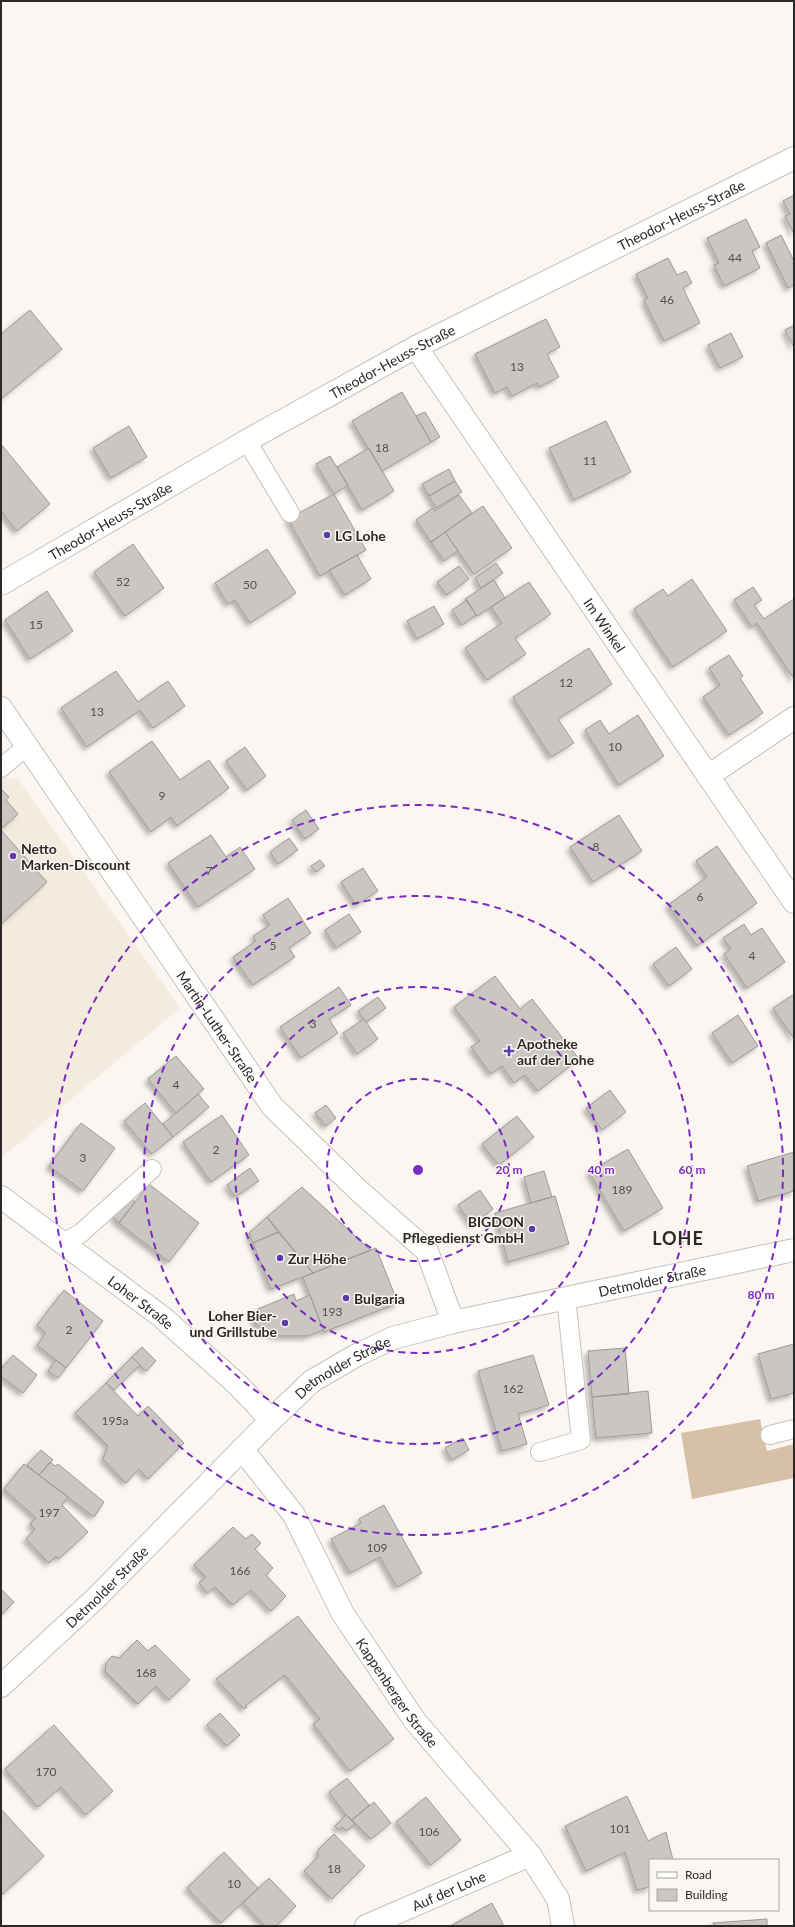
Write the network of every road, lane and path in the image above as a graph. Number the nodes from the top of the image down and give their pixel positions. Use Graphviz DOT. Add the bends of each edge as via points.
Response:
graph roads {
  1 [pos="794,158"];
  2 [pos="416,347"];
  3 [pos="248,440"];
  4 [pos="290,513"];
  5 [pos="1,584"];
  6 [pos="1,708"];
  7 [pos="794,718"];
  8 [pos="28,746"];
  9 [pos="1,768"];
  10 [pos="708,776"];
  11 [pos="794,902"];
  12 [pos="152,1168"];
  13 [pos="1,1197"];
  14 [pos="61,1244"];
  15 [pos="794,1250"];
  16 [pos="566,1297"];
  17 [pos="453,1322"];
  18 [pos="271,1420"];
  19 [pos="794,1429"];
  20 [pos="770,1435"];
  21 [pos="242,1449"];
  22 [pos="540,1452"];
  23 [pos="1,1686"];
  24 [pos="530,1855"];
  25 [pos="366,1926"];
  26 [pos="563,1926"];
  1 -- 2 [label="street, Theodor-Heuss-Straße"];
  2 -- 3 [label="street, Theodor-Heuss-Straße"];
  2 -- 10 [label="street, Im Winkel"];
  3 -- 4 [label="lane"];
  3 -- 5 [label="street, Theodor-Heuss-Straße"];
  6 -- 8 [label="street, Martin-Luther-Straße"];
  7 -- 10 [label="street"];
  8 -- 9 [label="lane"];
  8 -- 17 [label="street, Martin-Luther-Straße" via="272,1106 358,1190 427,1251"];
  10 -- 11 [label="street, Im Winkel"];
  12 -- 14 [label="lane" via="81,1233"];
  13 -- 14 [label="street, Loher Straße"];
  14 -- 18 [label="street, Loher Straße" via="162,1317 238,1385"];
  15 -- 16 [label="street, Detmolder Straße"];
  16 -- 17 [label="street, Detmolder Straße"];
  16 -- 22 [label="lane" via="581,1440"];
  17 -- 18 [label="street, Detmolder Straße" via="393,1338 357,1356 312,1381"];
  18 -- 21 [label="street, Detmolder Straße"];
  19 -- 20 [label="lane"];
  21 -- 23 [label="street, Detmolder Straße" via="96,1598"];
  21 -- 24 [label="street, Kappenberger Straße" via="294,1515 343,1614 415,1721"];
  24 -- 25 [label="street, Auf der Lohe"];
  24 -- 26 [label="street, Kappenberger Straße" via="558,1899"];
}
